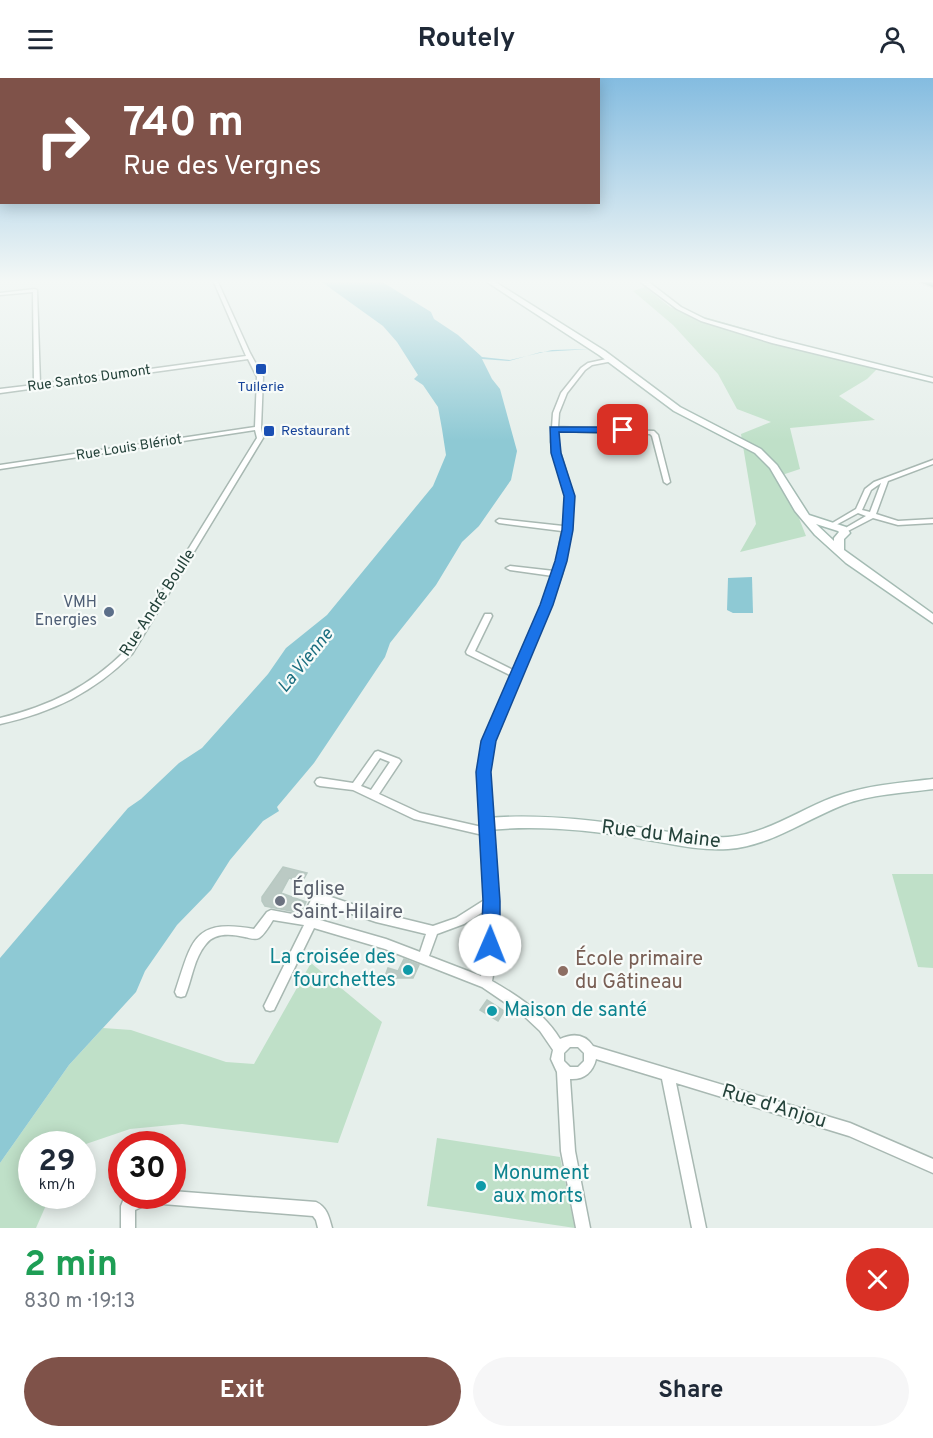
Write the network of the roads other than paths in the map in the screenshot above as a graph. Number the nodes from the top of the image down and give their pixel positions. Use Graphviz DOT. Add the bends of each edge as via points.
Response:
graph roads {
  1 [pos="36,334"];
  2 [pos="239,334"];
  3 [pos="571,334"];
  4 [pos="749,334"];
  5 [pos="249,357"];
  6 [pos="611,360"];
  7 [pos="933,380"];
  8 [pos="37,386"];
  9 [pos="0,391"];
  10 [pos="258,428"];
  11 [pos="554,429"];
  12 [pos="933,462"];
  13 [pos="0,467"];
  14 [pos="885,481"];
  15 [pos="667,482"];
  16 [pos="858,511"];
  17 [pos="872,515"];
  18 [pos="499,521"];
  19 [pos="933,522"];
  20 [pos="567,529"];
  21 [pos="825,529"];
  22 [pos="840,540"];
  23 [pos="510,568"];
  24 [pos="558,574"];
  25 [pos="488,616"];
  26 [pos="933,619"];
  27 [pos="517,675"];
  28 [pos="0,721"];
  29 [pos="320,782"];
  30 [pos="933,784"];
  31 [pos="355,787"];
  32 [pos="373,795"];
  33 [pos="487,828"];
  34 [pos="492,901"];
  35 [pos="308,921"];
  36 [pos="433,931"];
  37 [pos="423,958"];
  38 [pos="486,983"];
  39 [pos="181,992"];
  40 [pos="270,1006"];
  41 [pos="564,1045"];
  42 [pos="590,1058"];
  43 [pos="563,1069"];
  44 [pos="579,1073"];
  45 [pos="668,1076"];
  46 [pos="564,1088"];
  47 [pos="933,1166"];
  48 [pos="128,1228"];
  49 [pos="325,1228"];
  50 [pos="583,1228"];
  51 [pos="699,1228"];
  1 -- 8 [label="street"];
  2 -- 5 [label="street, Rue André Boulle"];
  3 -- 6 [label="street"];
  4 -- 7 [label="street"];
  5 -- 8 [label="street, Rue Santos Dumont"];
  5 -- 10 [label="street, Rue André Boulle" via="261,379"];
  6 -- 11 [label="street" via="586,366 569,385 559,404"];
  6 -- 21 [label="street" via="677,409 758,451 774,467 803,514"];
  8 -- 9 [label="street, Rue Santos Dumont"];
  10 -- 13 [label="street, Rue Louis Blériot"];
  10 -- 28 [label="street, Rue André Boulle" via="260,438 129,652 105,675 72,696"];
  11 -- 15 [label="street" via="652,432"];
  11 -- 20 [label="street" via="556,453 570,496"];
  12 -- 14 [label="street"];
  14 -- 16 [label="street" via="868,489"];
  14 -- 17 [label="street"];
  16 -- 17 [label="street"];
  16 -- 21 [label="street"];
  17 -- 19 [label="street" via="898,523"];
  17 -- 22 [label="street"];
  18 -- 20 [label="street"];
  20 -- 24 [label="street"];
  21 -- 22 [label="street"];
  21 -- 22 [label="street"];
  22 -- 26 [label="street"];
  23 -- 24 [label="street"];
  24 -- 27 [label="street"];
  25 -- 27 [label="street" via="470,652"];
  27 -- 33 [label="street" via="489,741 484,772"];
  29 -- 31 [label="street"];
  30 -- 33 [label="street, Rue du Maine" via="851,797 760,838 727,843 534,822"];
  31 -- 32 [label="street"];
  31 -- 32 [label="street" via="378,754 396,761"];
  32 -- 33 [label="street" via="418,816"];
  33 -- 34 [label="street"];
  34 -- 36 [label="street" via="460,921"];
  34 -- 38 [label="street"];
  35 -- 36 [label="street" via="316,901 322,899"];
  35 -- 37 [label="street"];
  35 -- 39 [label="street" via="271,915 255,934 232,929 209,932 199,941"];
  35 -- 40 [label="street"];
  36 -- 37 [label="street"];
  37 -- 38 [label="street"];
  38 -- 41 [label="street" via="523,1005"];
  41 -- 42 [label="street" via="583,1044"];
  41 -- 43 [label="street" via="558,1059"];
  42 -- 44 [label="street"];
  42 -- 45 [label="street, Rue d'Anjou" via="611,1059"];
  43 -- 44 [label="street"];
  43 -- 46 [label="street"];
  44 -- 46 [label="street"];
  45 -- 47 [label="street, Rue d'Anjou" via="850,1130"];
  45 -- 51 [label="street"];
  46 -- 50 [label="street" via="568,1151"];
  48 -- 49 [label="street" via="128,1206 150,1196 316,1209"];
}
